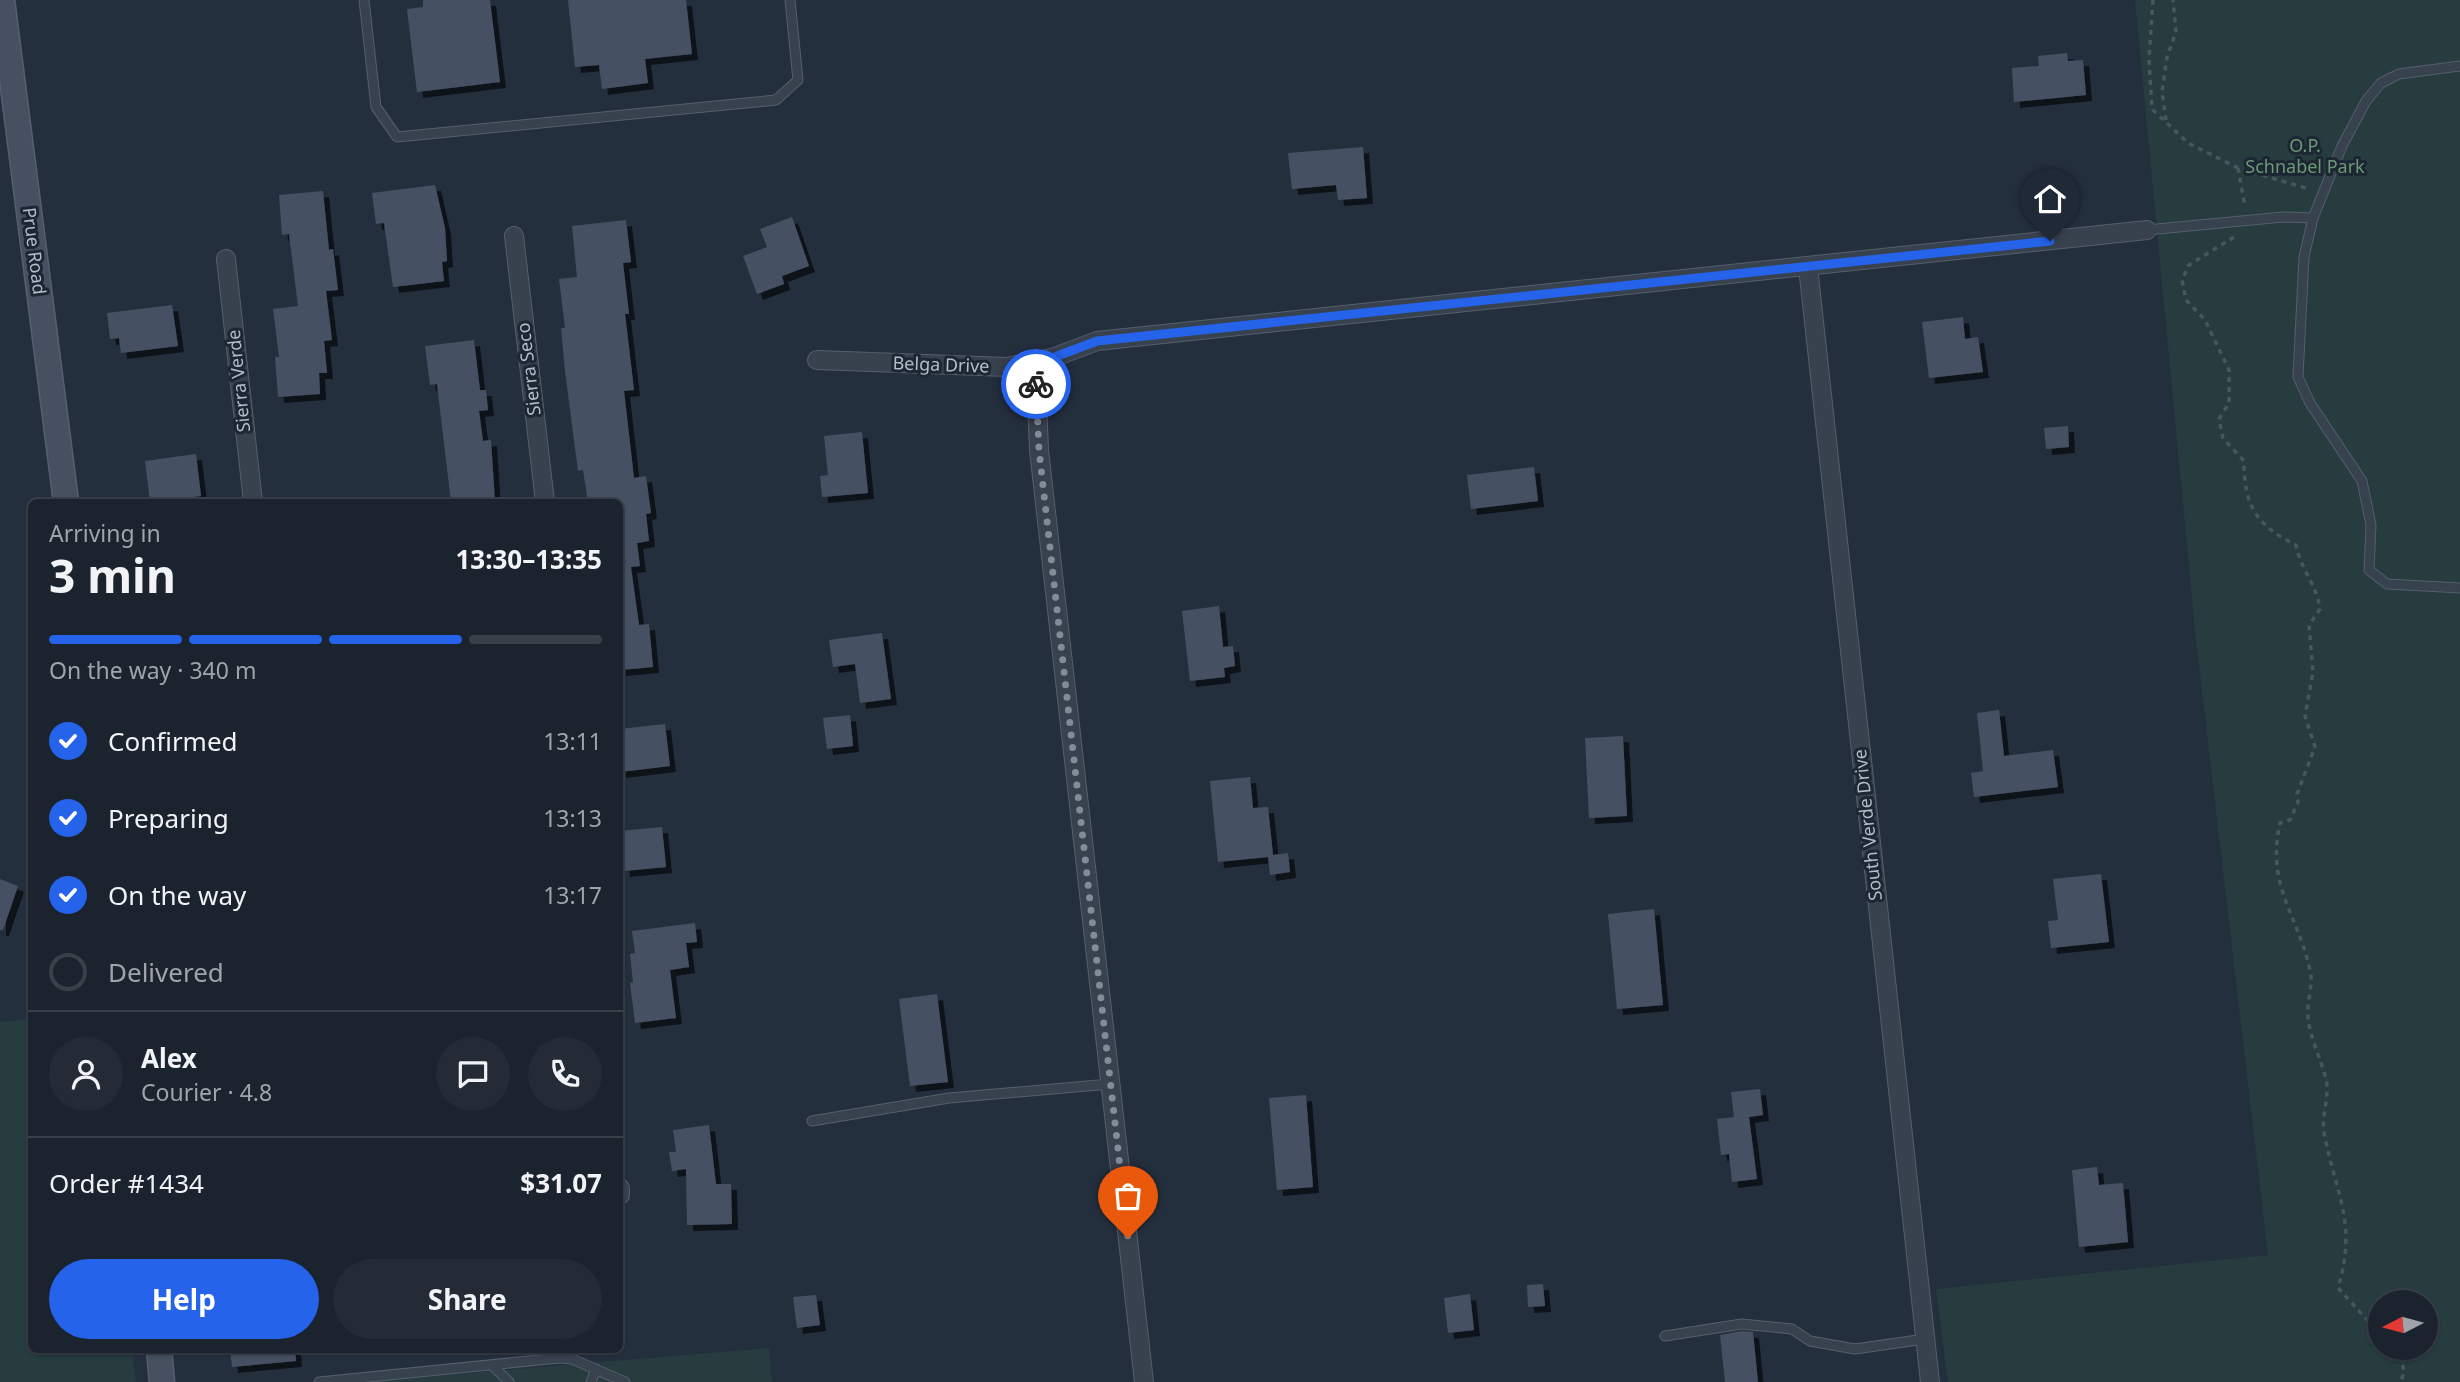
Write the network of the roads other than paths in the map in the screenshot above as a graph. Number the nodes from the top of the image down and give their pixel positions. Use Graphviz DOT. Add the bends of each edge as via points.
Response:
graph roads {
  1 [pos="2,0"];
  2 [pos="364,0"];
  3 [pos="790,0"];
  4 [pos="2460,66"];
  5 [pos="2314,218"];
  6 [pos="2147,230"];
  7 [pos="514,236"];
  8 [pos="226,259"];
  9 [pos="1808,267"];
  10 [pos="1052,358"];
  11 [pos="817,360"];
  12 [pos="66,499"];
  13 [pos="253,499"];
  14 [pos="545,499"];
  15 [pos="2460,588"];
  16 [pos="1110,1084"];
  17 [pos="812,1121"];
  18 [pos="1665,1336"];
  19 [pos="1925,1339"];
  20 [pos="159,1353"];
  21 [pos="492,1365"];
  22 [pos="596,1369"];
  23 [pos="162,1382"];
  24 [pos="320,1382"];
  25 [pos="509,1382"];
  26 [pos="592,1382"];
  27 [pos="625,1382"];
  28 [pos="1144,1382"];
  29 [pos="1930,1382"];
  1 -- 12 [label="main road, Prue Road"];
  2 -- 3 [label="lane" via="376,107 397,136 776,100 798,80"];
  4 -- 5 [label="lane" via="2399,74 2381,83 2342,146"];
  5 -- 6 [label="lane"];
  5 -- 15 [label="lane" via="2304,257 2298,377 2309,404 2362,481 2371,525 2369,570 2387,584"];
  6 -- 9 [label="street, Belga Drive"];
  7 -- 14 [label="street, Sierra Seco"];
  8 -- 13 [label="street, Sierra Verde"];
  9 -- 10 [label="street, Belga Drive" via="1097,341"];
  9 -- 19 [label="street, South Verde Drive"];
  10 -- 11 [label="street, Belga Drive" via="1007,367"];
  10 -- 16 [label="street" via="1036,378 1039,450"];
  16 -- 17 [label="lane" via="948,1098"];
  16 -- 28 [label="street"];
  18 -- 19 [label="lane" via="1742,1324 1791,1329 1810,1342 1855,1349"];
  19 -- 29 [label="street, South Verde Drive"];
  20 -- 23 [label="main road"];
  21 -- 22 [label="lane" via="559,1358"];
  21 -- 24 [label="lane"];
  21 -- 25 [label="lane"];
  22 -- 26 [label="lane"];
  22 -- 27 [label="lane"];
}
